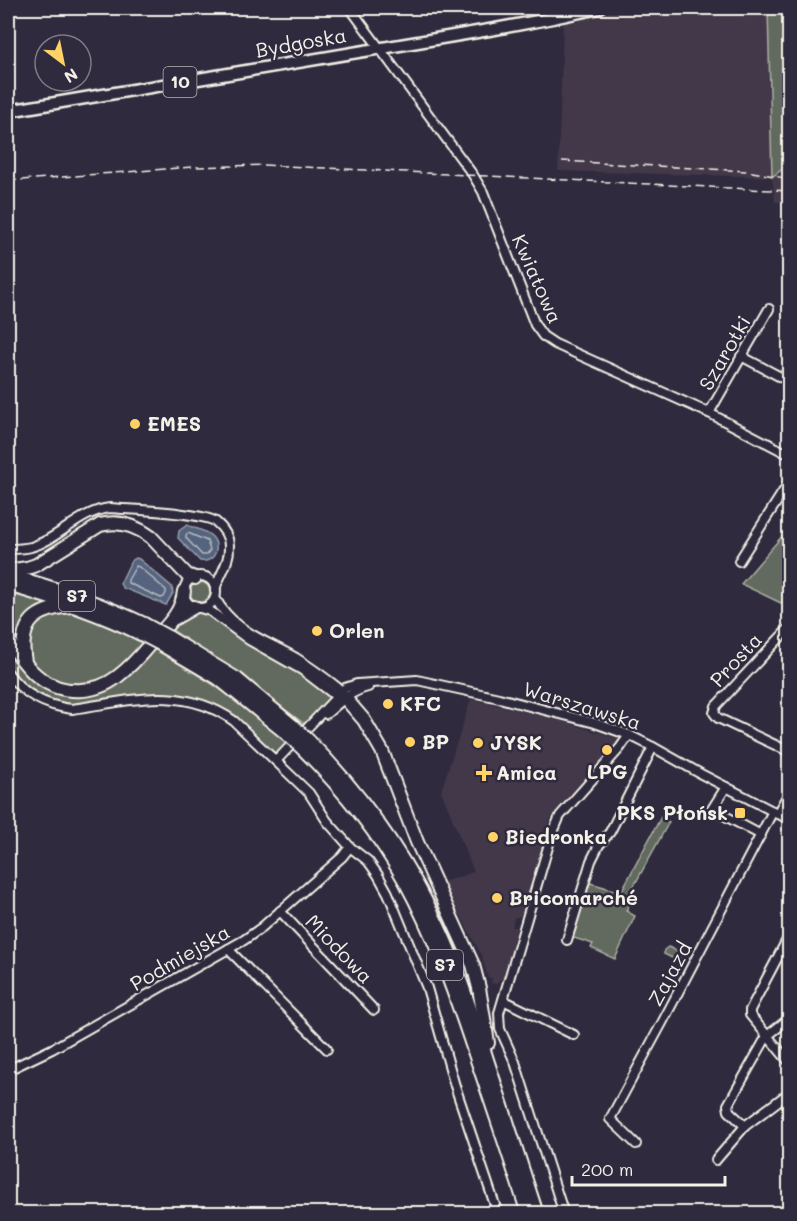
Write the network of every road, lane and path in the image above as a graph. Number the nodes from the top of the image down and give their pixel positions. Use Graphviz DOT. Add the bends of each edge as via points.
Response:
graph roads {
  1 [pos="350,8"];
  2 [pos="599,8"];
  3 [pos="380,48"];
  4 [pos="8,111"];
  5 [pos="769,309"];
  6 [pos="741,356"];
  7 [pos="789,382"];
  8 [pos="709,413"];
  9 [pos="789,455"];
  10 [pos="789,481"];
  11 [pos="8,549"];
  12 [pos="739,561"];
  13 [pos="226,563"];
  14 [pos="8,573"];
  15 [pos="199,577"];
  16 [pos="8,585"];
  17 [pos="184,591"];
  18 [pos="215,594"];
  19 [pos="76,606"];
  20 [pos="197,608"];
  21 [pos="169,623"];
  22 [pos="789,627"];
  23 [pos="141,629"];
  24 [pos="8,639"];
  25 [pos="25,662"];
  26 [pos="8,673"];
  27 [pos="341,695"];
  28 [pos="629,735"];
  29 [pos="307,739"];
  30 [pos="653,747"];
  31 [pos="789,752"];
  32 [pos="276,761"];
  33 [pos="726,787"];
  34 [pos="789,791"];
  35 [pos="775,812"];
  36 [pos="789,820"];
  37 [pos="761,836"];
  38 [pos="350,847"];
  39 [pos="280,911"];
  40 [pos="789,934"];
  41 [pos="567,940"];
  42 [pos="228,949"];
  43 [pos="503,1000"];
  44 [pos="374,1010"];
  45 [pos="789,1018"];
  46 [pos="574,1035"];
  47 [pos="767,1036"];
  48 [pos="327,1049"];
  49 [pos="789,1063"];
  50 [pos="8,1070"];
  51 [pos="496,1085"];
  52 [pos="789,1092"];
  53 [pos="746,1126"];
  54 [pos="636,1144"];
  55 [pos="716,1160"];
  56 [pos="498,1214"];
  57 [pos="528,1214"];
  58 [pos="537,1214"];
  59 [pos="564,1214"];
  1 -- 3 [label="street, Kwiatowa"];
  2 -- 3 [label="main road, Bydgoska / 10"];
  3 -- 4 [label="main road, Bydgoska / 10"];
  3 -- 8 [label="street, Kwiatowa" via="483,192 535,325 543,336"];
  5 -- 6 [label="street, Szarotki"];
  6 -- 7 [label="street"];
  6 -- 8 [label="street, Szarotki"];
  8 -- 9 [label="street, Kwiatowa"];
  10 -- 12 [label="street"];
  11 -- 13 [label="street" via="31,547 94,511 110,508 199,516 215,522 229,542"];
  13 -- 15 [label="street" via="213,575"];
  13 -- 18 [label="street"];
  14 -- 15 [label="highway" via="36,565 100,525 110,523 145,532 187,575"];
  14 -- 23 [label="highway, S7" via="122,614"];
  15 -- 17 [label="street" via="187,583"];
  15 -- 18 [label="street" via="211,582"];
  16 -- 19 [label="highway, S7"];
  17 -- 20 [label="street" via="187,601"];
  17 -- 21 [label="highway" via="180,609"];
  18 -- 20 [label="street" via="209,605"];
  18 -- 27 [label="street" via="220,607 249,633 301,661"];
  19 -- 23 [label="highway, S7"];
  19 -- 25 [label="highway" via="49,609 37,615 25,635"];
  20 -- 21 [label="highway"];
  20 -- 27 [label="street" via="210,611 249,640"];
  21 -- 25 [label="highway" via="122,673 98,688 80,691 54,686 39,678"];
  22 -- 31 [label="street, Prosta" via="716,706 714,713"];
  23 -- 29 [label="highway, S7, bridge" via="166,641"];
  24 -- 25 [label="highway"];
  26 -- 32 [label="street" via="32,696 62,708 154,697 196,702 222,712"];
  27 -- 28 [label="street, Warszawska" via="384,682 417,680 553,711"];
  27 -- 29 [label="street, Warszawska"];
  27 -- 51 [label="highway" via="356,708 382,751 426,864 473,965"];
  28 -- 30 [label="street, Warszawska"];
  28 -- 43 [label="street" via="560,816 550,837"];
  29 -- 32 [label="street, Warszawska"];
  29 -- 51 [label="highway, S7" via="374,816 413,876 441,932"];
  29 -- 57 [label="highway, S7" via="367,822 431,934"];
  30 -- 33 [label="street, Warszawska"];
  30 -- 41 [label="street" via="591,861"];
  32 -- 38 [label="street" via="309,793"];
  33 -- 35 [label="street, Warszawska"];
  33 -- 37 [label="street" via="712,809"];
  34 -- 35 [label="street, Zajazd"];
  35 -- 36 [label="street, Warszawska"];
  35 -- 37 [label="street, Zajazd"];
  37 -- 54 [label="street, Zajazd" via="610,1119"];
  38 -- 39 [label="street, Podmiejska"];
  38 -- 56 [label="street" via="368,861 383,884 428,988 455,1086"];
  39 -- 42 [label="street, Podmiejska"];
  39 -- 44 [label="street, Miodowa"];
  40 -- 47 [label="street" via="750,1010 750,1016"];
  42 -- 48 [label="street"];
  42 -- 50 [label="street, Podmiejska"];
  43 -- 46 [label="street"];
  43 -- 59 [label="street" via="500,1029"];
  45 -- 47 [label="street"];
  47 -- 49 [label="street"];
  47 -- 53 [label="street" via="728,1105 729,1111"];
  51 -- 58 [label="highway, S7"];
  52 -- 53 [label="street"];
  53 -- 55 [label="street"];
}
